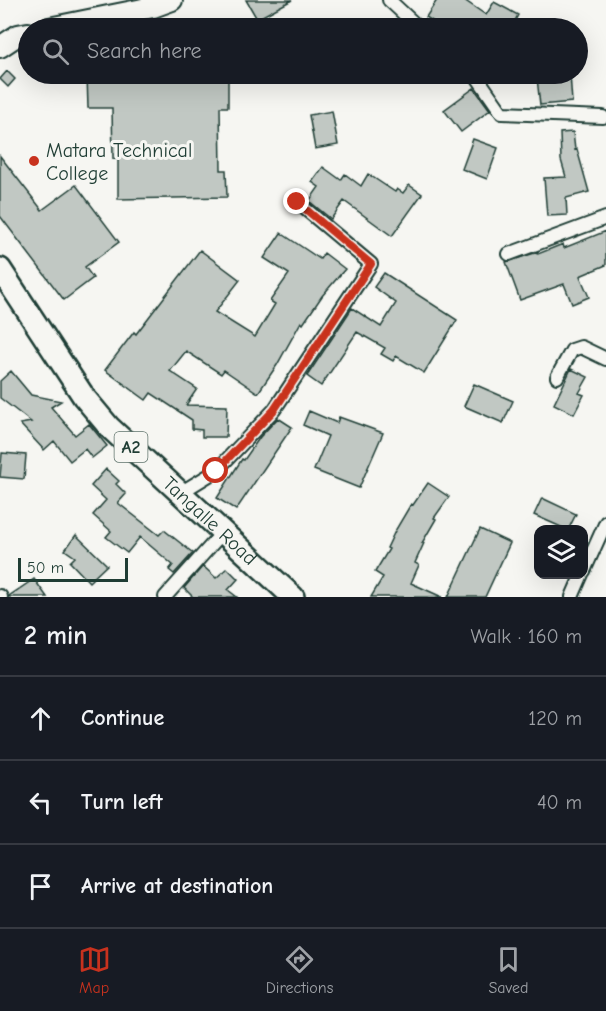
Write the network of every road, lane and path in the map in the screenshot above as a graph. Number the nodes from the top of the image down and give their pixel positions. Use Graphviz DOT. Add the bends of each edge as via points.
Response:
graph roads {
  1 [pos="172,0"];
  2 [pos="389,0"];
  3 [pos="152,3"];
  4 [pos="90,18"];
  5 [pos="408,18"];
  6 [pos="18,35"];
  7 [pos="0,47"];
  8 [pos="481,84"];
  9 [pos="605,118"];
  10 [pos="297,202"];
  11 [pos="606,218"];
  12 [pos="509,254"];
  13 [pos="0,269"];
  14 [pos="606,359"];
  15 [pos="557,377"];
  16 [pos="180,493"];
  17 [pos="606,522"];
  18 [pos="223,532"];
  19 [pos="588,562"];
  20 [pos="580,579"];
  21 [pos="165,597"];
  22 [pos="293,597"];
  23 [pos="572,597"];
  1 -- 3 [label="main road"];
  2 -- 5 [label="street"];
  3 -- 4 [label="main road"];
  6 -- 7 [label="main road"];
  8 -- 9 [label="street" via="502,113"];
  10 -- 16 [label="street" via="371,264 274,410 216,471"];
  11 -- 12 [label="street"];
  13 -- 16 [label="highway, Tangalle Road / A2" via="84,396 109,427"];
  14 -- 15 [label="street" via="581,347 572,350"];
  16 -- 18 [label="highway, Tangalle Road / A2"];
  17 -- 19 [label="street"];
  18 -- 21 [label="street"];
  18 -- 22 [label="highway, Tangalle Road / A2"];
  20 -- 23 [label="street"];
}
